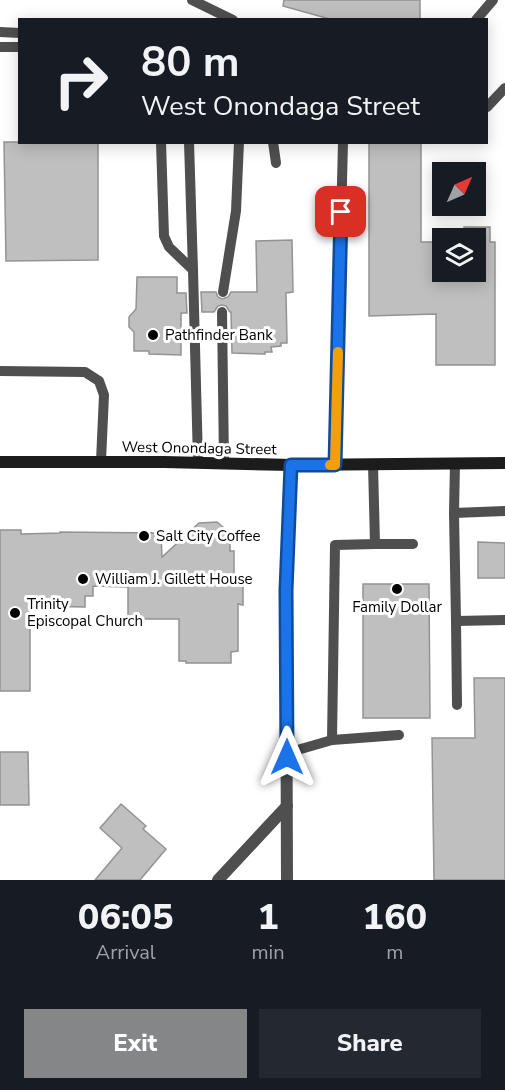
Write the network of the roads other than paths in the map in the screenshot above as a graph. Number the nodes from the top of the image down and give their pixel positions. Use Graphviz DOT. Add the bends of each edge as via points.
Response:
graph roads {
  1 [pos="192,0"];
  2 [pos="493,0"];
  3 [pos="229,18"];
  4 [pos="478,18"];
  5 [pos="0,32"];
  6 [pos="18,33"];
  7 [pos="0,46"];
  8 [pos="18,46"];
  9 [pos="505,88"];
  10 [pos="488,106"];
  11 [pos="161,144"];
  12 [pos="189,144"];
  13 [pos="239,144"];
  14 [pos="273,144"];
  15 [pos="343,144"];
  16 [pos="276,162"];
  17 [pos="193,270"];
  18 [pos="223,292"];
  19 [pos="222,312"];
  20 [pos="0,371"];
  21 [pos="101,461"];
  22 [pos="0,462"];
  23 [pos="198,462"];
  24 [pos="224,463"];
  25 [pos="455,463"];
  26 [pos="505,463"];
  27 [pos="373,464"];
  28 [pos="291,465"];
  29 [pos="335,465"];
  30 [pos="505,511"];
  31 [pos="454,513"];
  32 [pos="375,544"];
  33 [pos="413,544"];
  34 [pos="456,621"];
  35 [pos="505,621"];
  36 [pos="457,705"];
  37 [pos="399,735"];
  38 [pos="332,740"];
  39 [pos="287,753"];
  40 [pos="287,806"];
  41 [pos="218,880"];
  42 [pos="287,880"];
  1 -- 3 [label="lane"];
  2 -- 4 [label="lane"];
  5 -- 6 [label="lane"];
  7 -- 8 [label="lane"];
  9 -- 10 [label="lane"];
  11 -- 17 [label="lane" via="164,237 169,248"];
  12 -- 17 [label="lane"];
  13 -- 18 [label="lane" via="236,210"];
  14 -- 16 [label="lane"];
  15 -- 29 [label="lane"];
  17 -- 23 [label="lane"];
  19 -- 24 [label="lane"];
  20 -- 21 [label="lane" via="85,372 99,381 104,395"];
  21 -- 22 [label="main road, West Onondaga Street"];
  21 -- 23 [label="main road, West Onondaga Street"];
  23 -- 24 [label="main road, West Onondaga Street"];
  24 -- 28 [label="main road, West Onondaga Street"];
  25 -- 26 [label="main road, West Onondaga Street"];
  25 -- 27 [label="main road, West Onondaga Street"];
  25 -- 31 [label="lane"];
  27 -- 29 [label="main road, West Onondaga Street"];
  27 -- 32 [label="lane"];
  28 -- 29 [label="main road, West Onondaga Street"];
  28 -- 39 [label="street" via="286,590"];
  30 -- 31 [label="lane"];
  31 -- 34 [label="lane"];
  32 -- 33 [label="lane"];
  32 -- 38 [label="lane" via="335,545"];
  34 -- 35 [label="lane"];
  34 -- 36 [label="lane"];
  37 -- 38 [label="lane"];
  38 -- 39 [label="lane"];
  39 -- 40 [label="street"];
  40 -- 41 [label="street"];
  40 -- 42 [label="street"];
}
